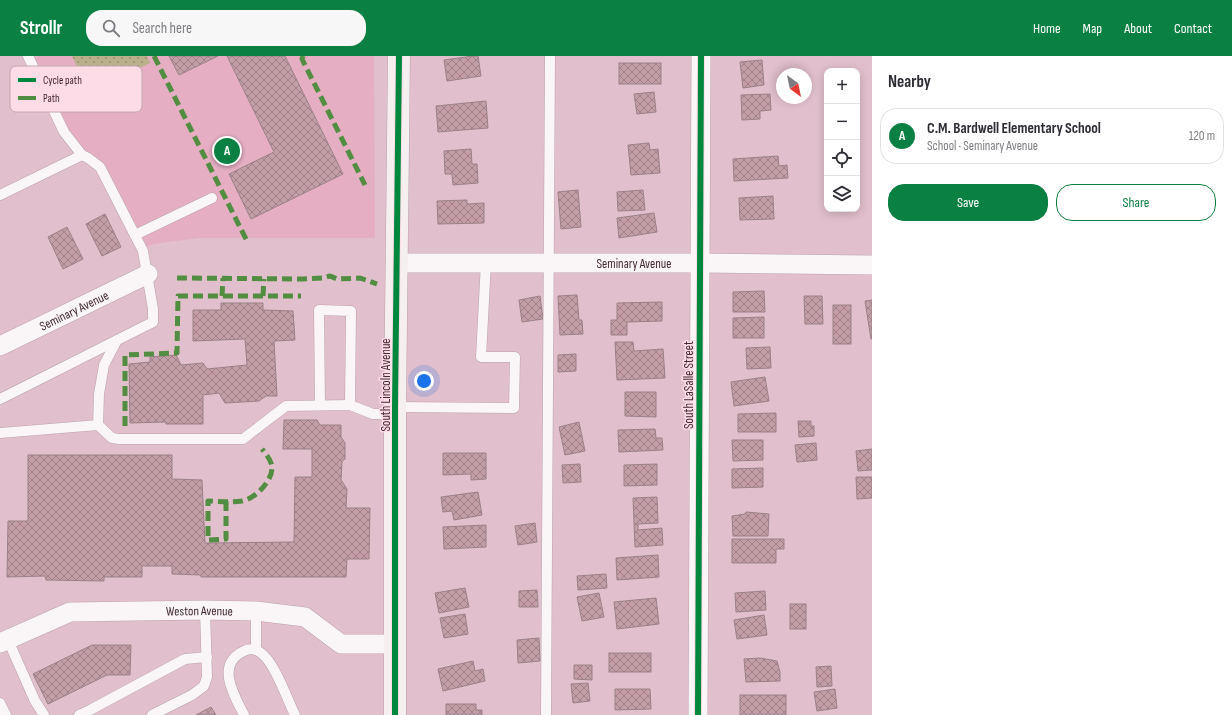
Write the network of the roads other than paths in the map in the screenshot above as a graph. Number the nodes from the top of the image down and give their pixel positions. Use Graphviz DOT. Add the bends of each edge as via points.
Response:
graph roads {
  1 [pos="28,56"];
  2 [pos="399,56"];
  3 [pos="550,56"];
  4 [pos="701,56"];
  5 [pos="33,66"];
  6 [pos="55,112"];
  7 [pos="82,155"];
  8 [pos="0,195"];
  9 [pos="212,198"];
  10 [pos="135,235"];
  11 [pos="486,262"];
  12 [pos="699,262"];
  13 [pos="396,263"];
  14 [pos="549,263"];
  15 [pos="872,264"];
  16 [pos="148,274"];
  17 [pos="118,340"];
  18 [pos="0,346"];
  19 [pos="0,399"];
  20 [pos="320,405"];
  21 [pos="350,405"];
  22 [pos="395,411"];
  23 [pos="98,425"];
  24 [pos="0,433"];
  25 [pos="205,610"];
  26 [pos="256,611"];
  27 [pos="4,642"];
  28 [pos="396,644"];
  29 [pos="256,650"];
  30 [pos="207,657"];
  31 [pos="0,703"];
  32 [pos="6,715"];
  33 [pos="44,715"];
  34 [pos="79,715"];
  35 [pos="152,715"];
  36 [pos="244,715"];
  37 [pos="295,715"];
  38 [pos="395,715"];
  39 [pos="546,715"];
  40 [pos="698,715"];
  1 -- 5 [label="lane"];
  2 -- 13 [label="street, South Lincoln Avenue"];
  3 -- 14 [label="lane"];
  4 -- 12 [label="street, South LaSalle Street"];
  6 -- 7 [label="lane" via="64,132"];
  7 -- 8 [label="lane"];
  7 -- 10 [label="lane" via="100,167"];
  9 -- 10 [label="lane"];
  10 -- 16 [label="lane" via="143,251"];
  11 -- 13 [label="street, Seminary Avenue"];
  11 -- 14 [label="street, Seminary Avenue"];
  11 -- 22 [label="lane" via="481,357 515,358 514,408"];
  12 -- 14 [label="street, Seminary Avenue"];
  12 -- 15 [label="street, Seminary Avenue"];
  12 -- 40 [label="street, South LaSalle Street"];
  13 -- 22 [label="street, South Lincoln Avenue"];
  14 -- 39 [label="lane"];
  16 -- 17 [label="lane" via="153,322"];
  16 -- 18 [label="street, Seminary Avenue"];
  17 -- 19 [label="lane"];
  17 -- 23 [label="lane" via="104,365 99,394"];
  20 -- 21 [label="lane"];
  20 -- 21 [label="lane" via="319,310 351,310"];
  20 -- 23 [label="lane" via="286,406 243,439 119,439 112,438"];
  21 -- 22 [label="lane" via="373,414"];
  22 -- 28 [label="street, South Lincoln Avenue"];
  23 -- 24 [label="lane"];
  25 -- 26 [label="street, Weston Avenue"];
  25 -- 27 [label="street, Weston Avenue" via="70,612"];
  25 -- 30 [label="lane"];
  26 -- 28 [label="street, Weston Avenue" via="305,617 341,644"];
  26 -- 29 [label="lane"];
  27 -- 33 [label="lane"];
  28 -- 38 [label="street, South Lincoln Avenue"];
  29 -- 36 [label="lane" via="238,653 232,658 229,668 231,690"];
  29 -- 37 [label="lane" via="266,657 274,669"];
  30 -- 34 [label="lane" via="185,659"];
  30 -- 35 [label="lane" via="207,677 204,686 192,695"];
  31 -- 32 [label="lane"];
}
